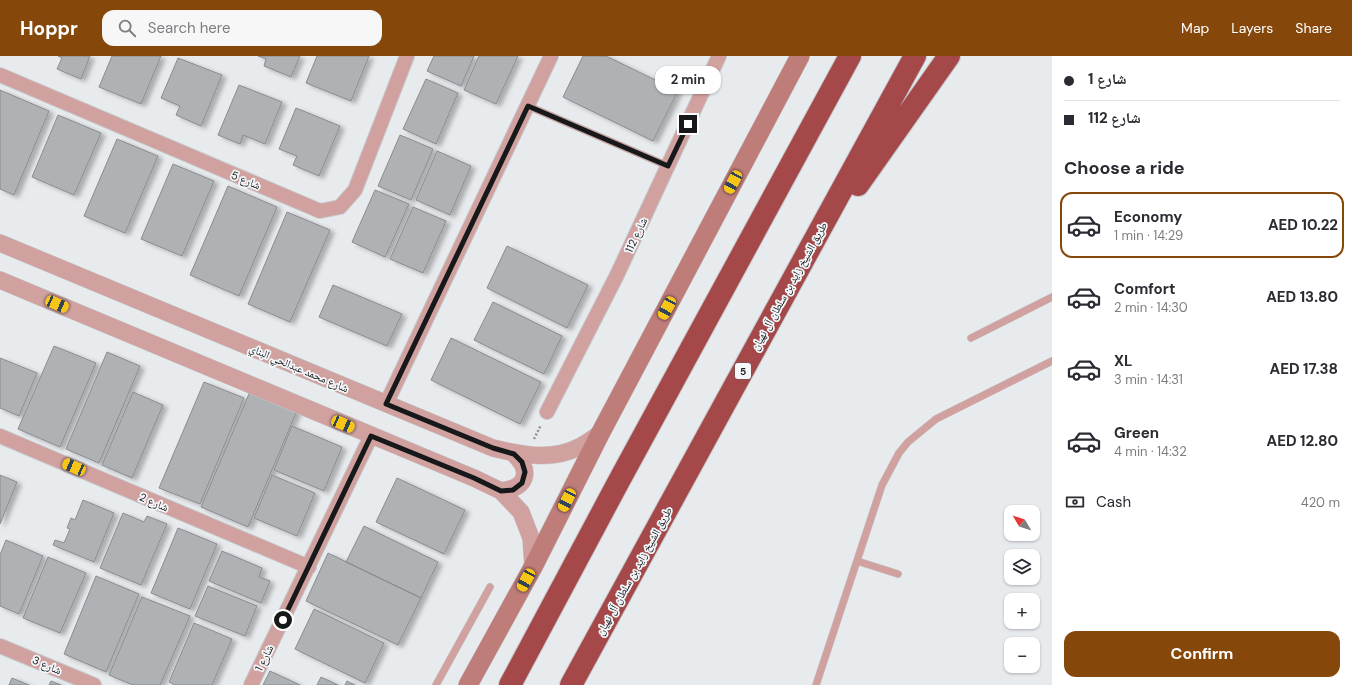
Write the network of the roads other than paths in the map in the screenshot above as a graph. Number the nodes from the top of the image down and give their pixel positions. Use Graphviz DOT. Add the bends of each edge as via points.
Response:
graph roads {
  1 [pos="407,56"];
  2 [pos="551,56"];
  3 [pos="719,56"];
  4 [pos="800,56"];
  5 [pos="850,56"];
  6 [pos="915,56"];
  7 [pos="949,56"];
  8 [pos="0,75"];
  9 [pos="528,106"];
  10 [pos="668,166"];
  11 [pos="0,243"];
  12 [pos="800,268"];
  13 [pos="0,280"];
  14 [pos="1052,297"];
  15 [pos="971,338"];
  16 [pos="1052,361"];
  17 [pos="386,404"];
  18 [pos="547,412"];
  19 [pos="600,434"];
  20 [pos="0,436"];
  21 [pos="371,436"];
  22 [pos="521,455"];
  23 [pos="501,491"];
  24 [pos="857,561"];
  25 [pos="308,567"];
  26 [pos="533,567"];
  27 [pos="898,574"];
  28 [pos="490,587"];
  29 [pos="0,646"];
  30 [pos="94,685"];
  31 [pos="250,685"];
  32 [pos="436,685"];
  33 [pos="468,685"];
  34 [pos="510,685"];
  35 [pos="571,685"];
  36 [pos="816,685"];
  1 -- 8 [label="street, شارع 5" via="355,190 340,207 320,211"];
  2 -- 9 [label="street"];
  3 -- 10 [label="street, شارع 112"];
  4 -- 19 [label="main road"];
  5 -- 34 [label="highway"];
  6 -- 12 [label="highway, طريق الشيخ زايد بن سلطان آل نهيان / 5"];
  7 -- 12 [label="highway"];
  9 -- 10 [label="lane"];
  9 -- 17 [label="street"];
  10 -- 18 [label="street, شارع 112"];
  11 -- 17 [label="street, شارع محمد عبدالحي البناي"];
  12 -- 35 [label="highway, طريق الشيخ زايد بن سلطان آل نهيان / 5"];
  13 -- 21 [label="street"];
  14 -- 15 [label="lane"];
  16 -- 24 [label="lane" via="936,419 908,442 899,453 882,485"];
  17 -- 22 [label="street, شارع محمد عبدالحي البناي" via="493,448"];
  19 -- 22 [label="street, شارع محمد عبدالحي البناي" via="578,448 565,452 553,455"];
  19 -- 26 [label="main road"];
  20 -- 25 [label="street, شارع 2"];
  21 -- 23 [label="street"];
  21 -- 25 [label="street, شارع 1"];
  22 -- 23 [label="street" via="525,472 522,483 513,490"];
  23 -- 26 [label="street" via="521,512 531,538"];
  24 -- 27 [label="lane"];
  24 -- 36 [label="lane"];
  25 -- 31 [label="street, شارع 1"];
  26 -- 33 [label="main road"];
  28 -- 32 [label="lane"];
  29 -- 30 [label="street, شارع 3"];
}
